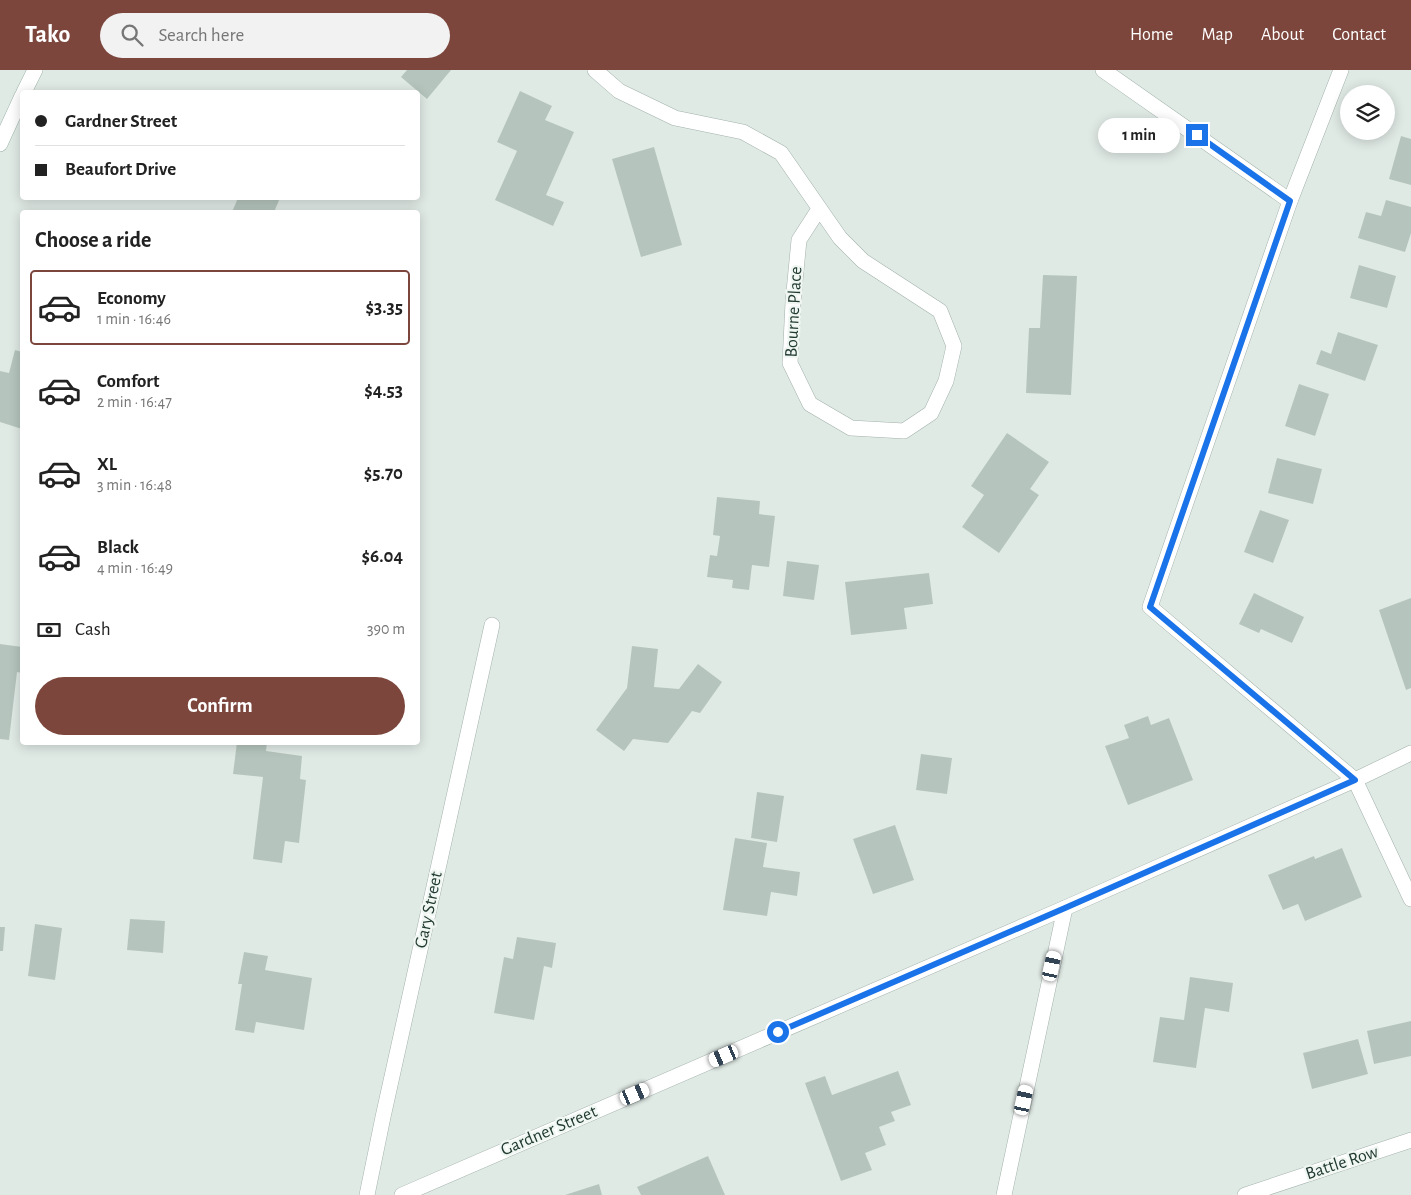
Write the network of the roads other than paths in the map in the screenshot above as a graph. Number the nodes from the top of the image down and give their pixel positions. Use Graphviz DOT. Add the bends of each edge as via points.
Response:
graph roads {
  1 [pos="35,70"];
  2 [pos="595,70"];
  3 [pos="1103,70"];
  4 [pos="1341,70"];
  5 [pos="25,90"];
  6 [pos="20,100"];
  7 [pos="0,144"];
  8 [pos="1290,201"];
  9 [pos="819,209"];
  10 [pos="492,625"];
  11 [pos="1411,752"];
  12 [pos="1355,780"];
  13 [pos="1411,899"];
  14 [pos="1065,908"];
  15 [pos="1411,1140"];
  16 [pos="367,1195"];
  17 [pos="402,1195"];
  18 [pos="1004,1195"];
  19 [pos="1245,1195"];
  1 -- 5 [label="street"];
  2 -- 9 [label="street, Bourne Place" via="619,91 676,118 743,132 781,153"];
  3 -- 8 [label="street"];
  4 -- 8 [label="street"];
  6 -- 7 [label="street"];
  8 -- 12 [label="street" via="1150,607"];
  9 -- 9 [label="street, Bourne Place" via="840,238 863,261 940,311 954,346 946,381 931,413 904,431 851,428 810,404 790,363 799,240"];
  10 -- 16 [label="street, Gary Street"];
  11 -- 12 [label="street, Gardner Street"];
  12 -- 13 [label="street"];
  12 -- 14 [label="street, Gardner Street"];
  14 -- 17 [label="street, Gardner Street"];
  14 -- 18 [label="street"];
  15 -- 19 [label="street, Battle Row"];
}
